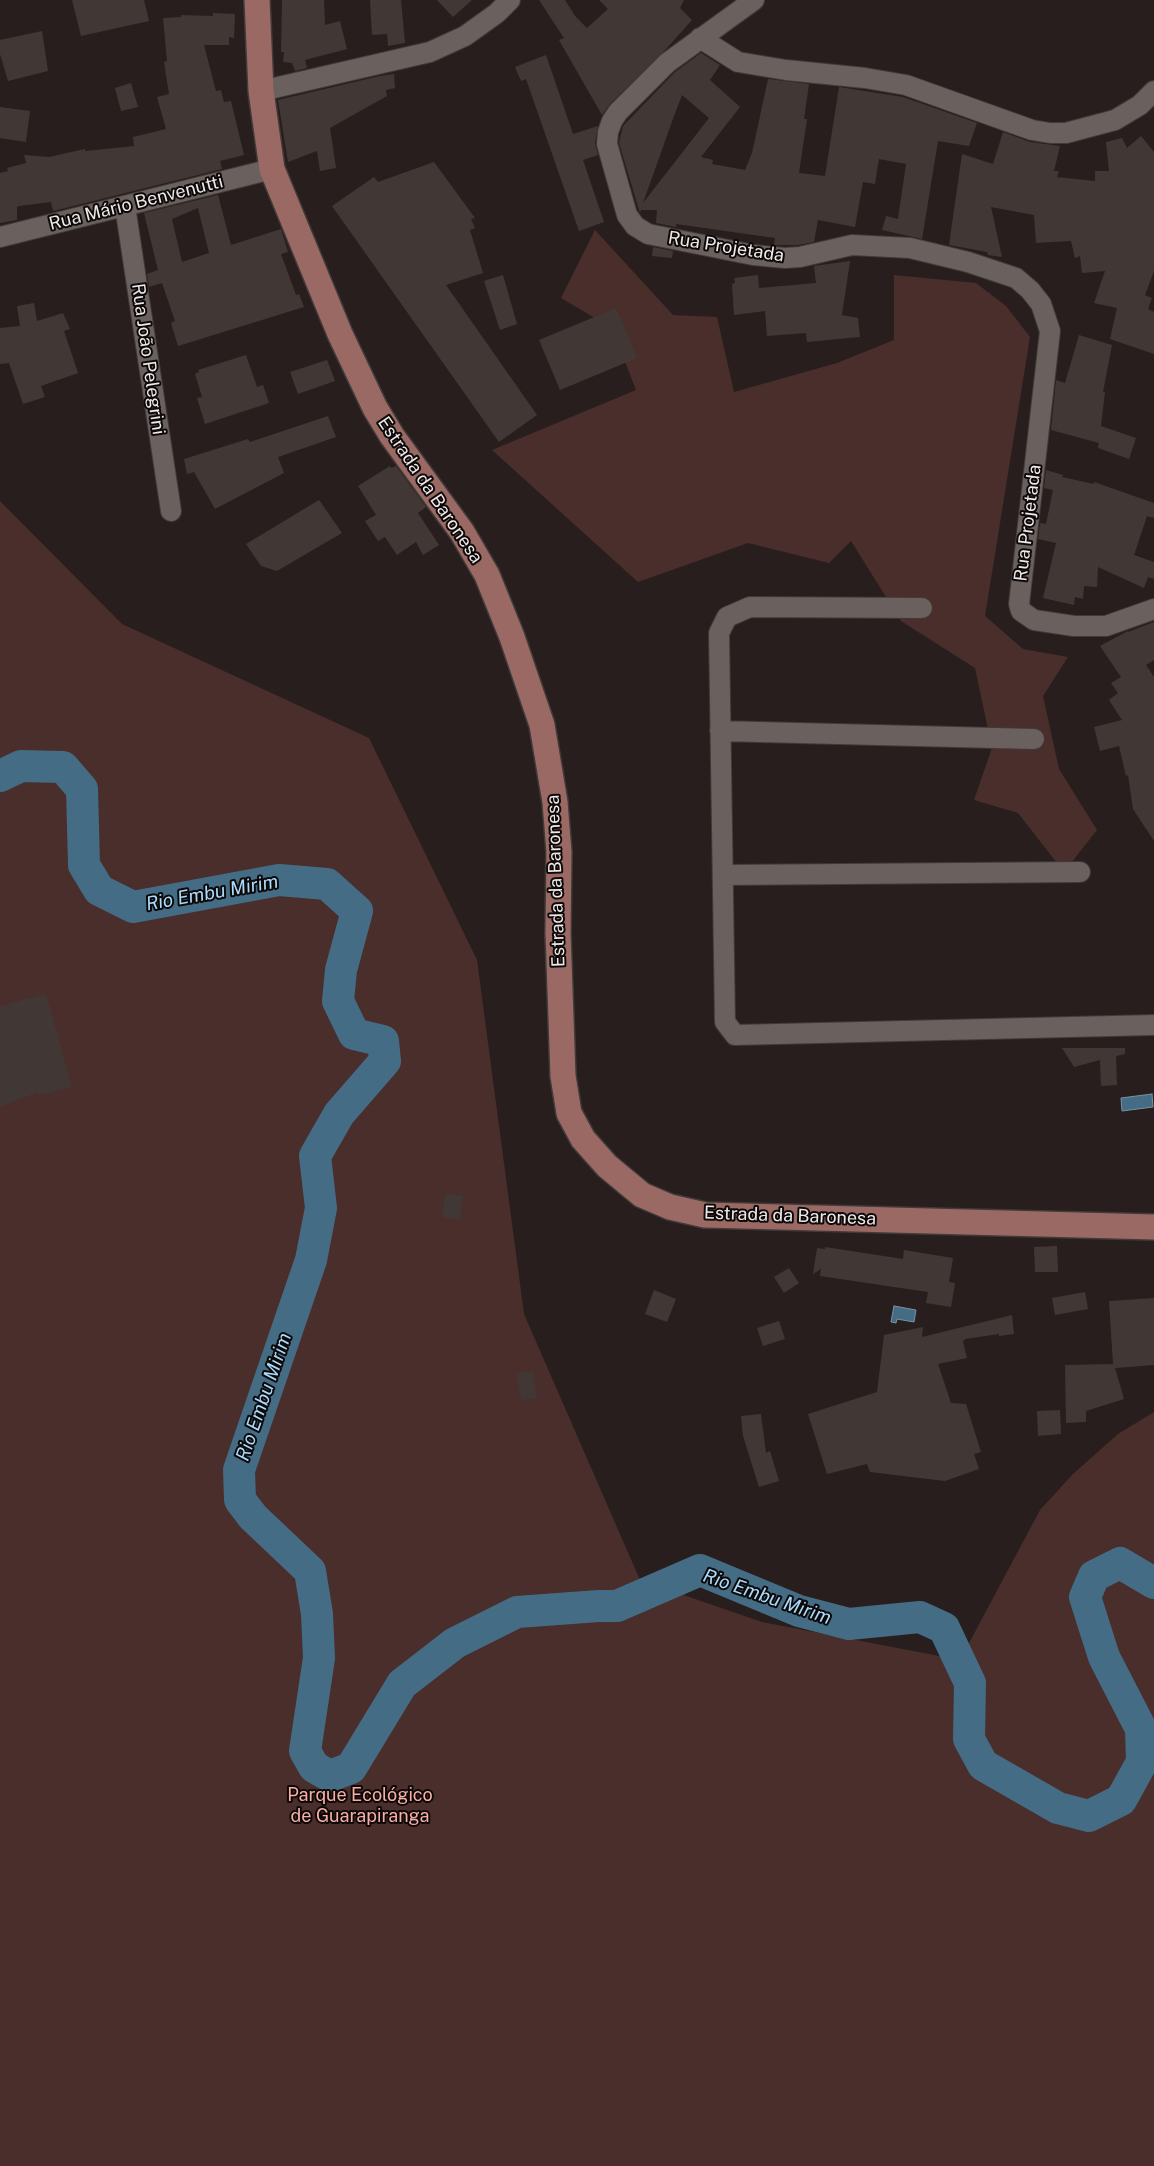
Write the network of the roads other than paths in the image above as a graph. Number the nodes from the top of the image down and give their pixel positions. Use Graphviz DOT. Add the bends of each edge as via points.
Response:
graph roads {
  1 [pos="256,0"];
  2 [pos="510,0"];
  3 [pos="754,0"];
  4 [pos="700,38"];
  5 [pos="260,91"];
  6 [pos="1154,91"];
  7 [pos="272,170"];
  8 [pos="126,206"];
  9 [pos="0,237"];
  10 [pos="170,511"];
  11 [pos="922,608"];
  12 [pos="1154,609"];
  13 [pos="720,731"];
  14 [pos="1034,739"];
  15 [pos="1080,872"];
  16 [pos="723,875"];
  17 [pos="1154,1025"];
  18 [pos="1154,1227"];
  1 -- 5 [label="main road, Estrada da Baronesa"];
  2 -- 5 [label="street" via="465,36 430,52"];
  3 -- 4 [label="street, Rua Projetada"];
  4 -- 6 [label="street" via="738,62 906,85 1032,130 1050,133 1066,133 1115,120"];
  4 -- 12 [label="street, Rua Projetada" via="667,63 618,112 608,132 607,144 627,215 635,226 648,234 753,255 785,258 852,245 910,248 1016,278 1040,304 1050,331 1018,604 1034,620 1074,626 1106,626"];
  5 -- 7 [label="main road, Estrada da Baronesa"];
  7 -- 8 [label="street, Rua Mário Benvenutti"];
  7 -- 18 [label="main road, Estrada da Baronesa" via="374,408 462,532 487,574 542,726 555,802 559,852 562,1076 569,1113 583,1139 607,1166 642,1195 670,1208 705,1215"];
  8 -- 9 [label="street, Rua Mário Benvenutti"];
  8 -- 10 [label="street, Rua João Pelegrini"];
  11 -- 13 [label="street" via="750,607 727,617 719,633"];
  13 -- 14 [label="street"];
  13 -- 16 [label="street"];
  15 -- 16 [label="street"];
  16 -- 17 [label="street" via="725,1022 736,1035"];
}
